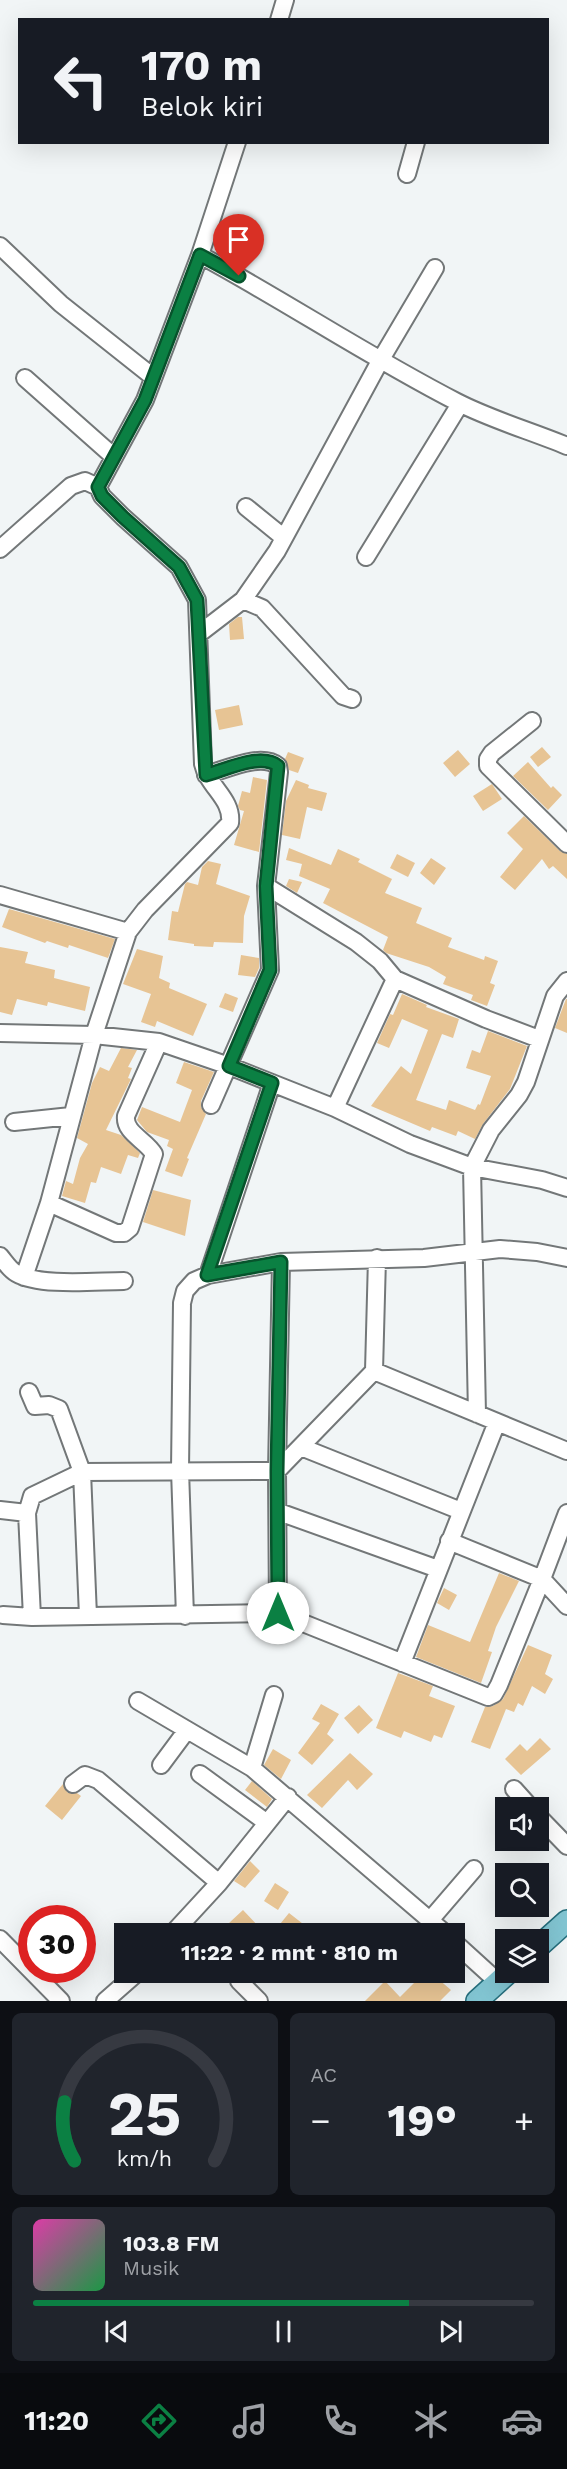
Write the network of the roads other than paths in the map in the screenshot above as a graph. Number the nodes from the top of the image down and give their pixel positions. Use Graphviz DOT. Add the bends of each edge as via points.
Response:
graph roads {
  1 [pos="285,0"];
  2 [pos="280,18"];
  3 [pos="236,144"];
  4 [pos="415,144"];
  5 [pos="407,174"];
  6 [pos="0,246"];
  7 [pos="200,255"];
  8 [pos="435,268"];
  9 [pos="380,361"];
  10 [pos="153,377"];
  11 [pos="25,378"];
  12 [pos="460,404"];
  13 [pos="567,446"];
  14 [pos="113,456"];
  15 [pos="98,487"];
  16 [pos="246,507"];
  17 [pos="283,537"];
  18 [pos="0,549"];
  19 [pos="366,557"];
  20 [pos="243,600"];
  21 [pos="200,633"];
  22 [pos="352,699"];
  23 [pos="532,721"];
  24 [pos="206,775"];
  25 [pos="567,844"];
  26 [pos="266,886"];
  27 [pos="0,895"];
  28 [pos="128,932"];
  29 [pos="395,979"];
  30 [pos="567,981"];
  31 [pos="0,1033"];
  32 [pos="94,1035"];
  33 [pos="539,1038"];
  34 [pos="159,1042"];
  35 [pos="229,1066"];
  36 [pos="272,1083"];
  37 [pos="211,1105"];
  38 [pos="335,1108"];
  39 [pos="71,1116"];
  40 [pos="14,1122"];
  41 [pos="472,1167"];
  42 [pos="567,1188"];
  43 [pos="49,1203"];
  44 [pos="475,1252"];
  45 [pos="0,1256"];
  46 [pos="377,1258"];
  47 [pos="567,1258"];
  48 [pos="281,1262"];
  49 [pos="207,1275"];
  50 [pos="24,1277"];
  51 [pos="124,1281"];
  52 [pos="374,1371"];
  53 [pos="28,1392"];
  54 [pos="477,1414"];
  55 [pos="497,1422"];
  56 [pos="301,1447"];
  57 [pos="567,1451"];
  58 [pos="180,1470"];
  59 [pos="277,1471"];
  60 [pos="82,1472"];
  61 [pos="0,1510"];
  62 [pos="460,1511"];
  63 [pos="279,1512"];
  64 [pos="27,1513"];
  65 [pos="567,1513"];
  66 [pos="449,1541"];
  67 [pos="438,1569"];
  68 [pos="542,1578"];
  69 [pos="567,1605"];
  70 [pos="278,1613"];
  71 [pos="3,1615"];
  72 [pos="88,1616"];
  73 [pos="185,1616"];
  74 [pos="32,1617"];
  75 [pos="402,1664"];
  76 [pos="274,1695"];
  77 [pos="138,1701"];
  78 [pos="187,1730"];
  79 [pos="161,1765"];
  80 [pos="252,1768"];
  81 [pos="200,1774"];
  82 [pos="73,1784"];
  83 [pos="514,1789"];
  84 [pos="288,1797"];
  85 [pos="521,1797"];
  86 [pos="267,1823"];
  87 [pos="549,1827"];
  88 [pos="567,1846"];
  89 [pos="474,1869"];
  90 [pos="219,1883"];
  91 [pos="431,1919"];
  92 [pos="567,1922"];
  93 [pos="182,1923"];
  94 [pos="435,1923"];
  95 [pos="549,1938"];
  96 [pos="0,1939"];
  97 [pos="465,1949"];
  98 [pos="495,1971"];
  99 [pos="125,1983"];
  100 [pos="241,1983"];
  101 [pos="496,1983"];
  102 [pos="61,2001"];
  103 [pos="105,2001"];
  104 [pos="259,2001"];
  105 [pos="477,2001"];
  1 -- 2 [label="street"];
  3 -- 7 [label="street"];
  4 -- 5 [label="street"];
  6 -- 10 [label="street" via="61,304"];
  7 -- 9 [label="street"];
  7 -- 10 [label="street"];
  8 -- 9 [label="street"];
  9 -- 12 [label="street"];
  9 -- 17 [label="street"];
  10 -- 14 [label="street" via="145,400"];
  11 -- 14 [label="street"];
  12 -- 13 [label="street"];
  12 -- 19 [label="street"];
  14 -- 15 [label="street"];
  15 -- 18 [label="street" via="85,482 71,486"];
  15 -- 21 [label="street" via="123,517 179,567 197,600"];
  16 -- 17 [label="street"];
  17 -- 20 [label="street"];
  20 -- 21 [label="street"];
  20 -- 22 [label="street" via="262,608 343,696"];
  21 -- 24 [label="street"];
  23 -- 25 [label="street" via="492,753 488,766"];
  24 -- 26 [label="street" via="261,760 272,760 278,766"];
  24 -- 28 [label="street" via="229,806 230,823"];
  26 -- 29 [label="street" via="356,942 380,960"];
  26 -- 35 [label="street" via="270,970"];
  27 -- 28 [label="street"];
  28 -- 32 [label="street"];
  29 -- 33 [label="street"];
  29 -- 38 [label="street"];
  30 -- 33 [label="street" via="555,996"];
  31 -- 32 [label="street"];
  32 -- 34 [label="street"];
  32 -- 39 [label="street"];
  33 -- 41 [label="street" via="519,1095 490,1130"];
  34 -- 35 [label="street"];
  34 -- 43 [label="street" via="126,1116 129,1130 154,1154 130,1228 116,1233"];
  35 -- 36 [label="street"];
  35 -- 37 [label="street"];
  36 -- 38 [label="street"];
  36 -- 49 [label="street"];
  38 -- 41 [label="street" via="410,1144"];
  39 -- 40 [label="street"];
  39 -- 43 [label="street"];
  41 -- 42 [label="street"];
  41 -- 44 [label="street"];
  43 -- 50 [label="street"];
  44 -- 46 [label="street"];
  44 -- 47 [label="street" via="500,1249"];
  44 -- 54 [label="street"];
  45 -- 50 [label="street" via="14,1273"];
  46 -- 48 [label="street"];
  46 -- 52 [label="street"];
  48 -- 49 [label="street"];
  48 -- 59 [label="street"];
  49 -- 58 [label="street" via="185,1291 182,1303"];
  50 -- 51 [label="street"];
  52 -- 54 [label="street"];
  52 -- 56 [label="street"];
  53 -- 60 [label="street" via="35,1406 58,1409"];
  54 -- 55 [label="street"];
  55 -- 57 [label="street"];
  55 -- 62 [label="street"];
  56 -- 59 [label="street"];
  56 -- 62 [label="street"];
  58 -- 59 [label="street"];
  58 -- 60 [label="street"];
  58 -- 73 [label="street"];
  59 -- 63 [label="street"];
  60 -- 64 [label="street" via="32,1496"];
  60 -- 72 [label="street"];
  61 -- 64 [label="street"];
  62 -- 66 [label="street"];
  63 -- 67 [label="street"];
  63 -- 70 [label="street"];
  64 -- 74 [label="street"];
  65 -- 68 [label="street"];
  66 -- 67 [label="street"];
  66 -- 68 [label="street"];
  67 -- 75 [label="street"];
  68 -- 69 [label="street"];
  68 -- 75 [label="street" via="494,1694 482,1696"];
  70 -- 73 [label="street"];
  70 -- 75 [label="street"];
  71 -- 74 [label="street"];
  72 -- 73 [label="street"];
  72 -- 74 [label="street"];
  76 -- 80 [label="street"];
  77 -- 78 [label="street"];
  78 -- 79 [label="street"];
  78 -- 80 [label="street"];
  80 -- 84 [label="street"];
  81 -- 86 [label="street"];
  82 -- 90 [label="street" via="85,1775 98,1779"];
  83 -- 85 [label="street"];
  84 -- 86 [label="street"];
  84 -- 91 [label="street"];
  86 -- 90 [label="street"];
  87 -- 88 [label="street"];
  89 -- 91 [label="street"];
  90 -- 93 [label="street"];
  91 -- 94 [label="street"];
  92 -- 95 [label="main road"];
  96 -- 102 [label="street"];
  97 -- 98 [label="street"];
  99 -- 103 [label="street"];
  100 -- 104 [label="street"];
  101 -- 105 [label="main road"];
}
